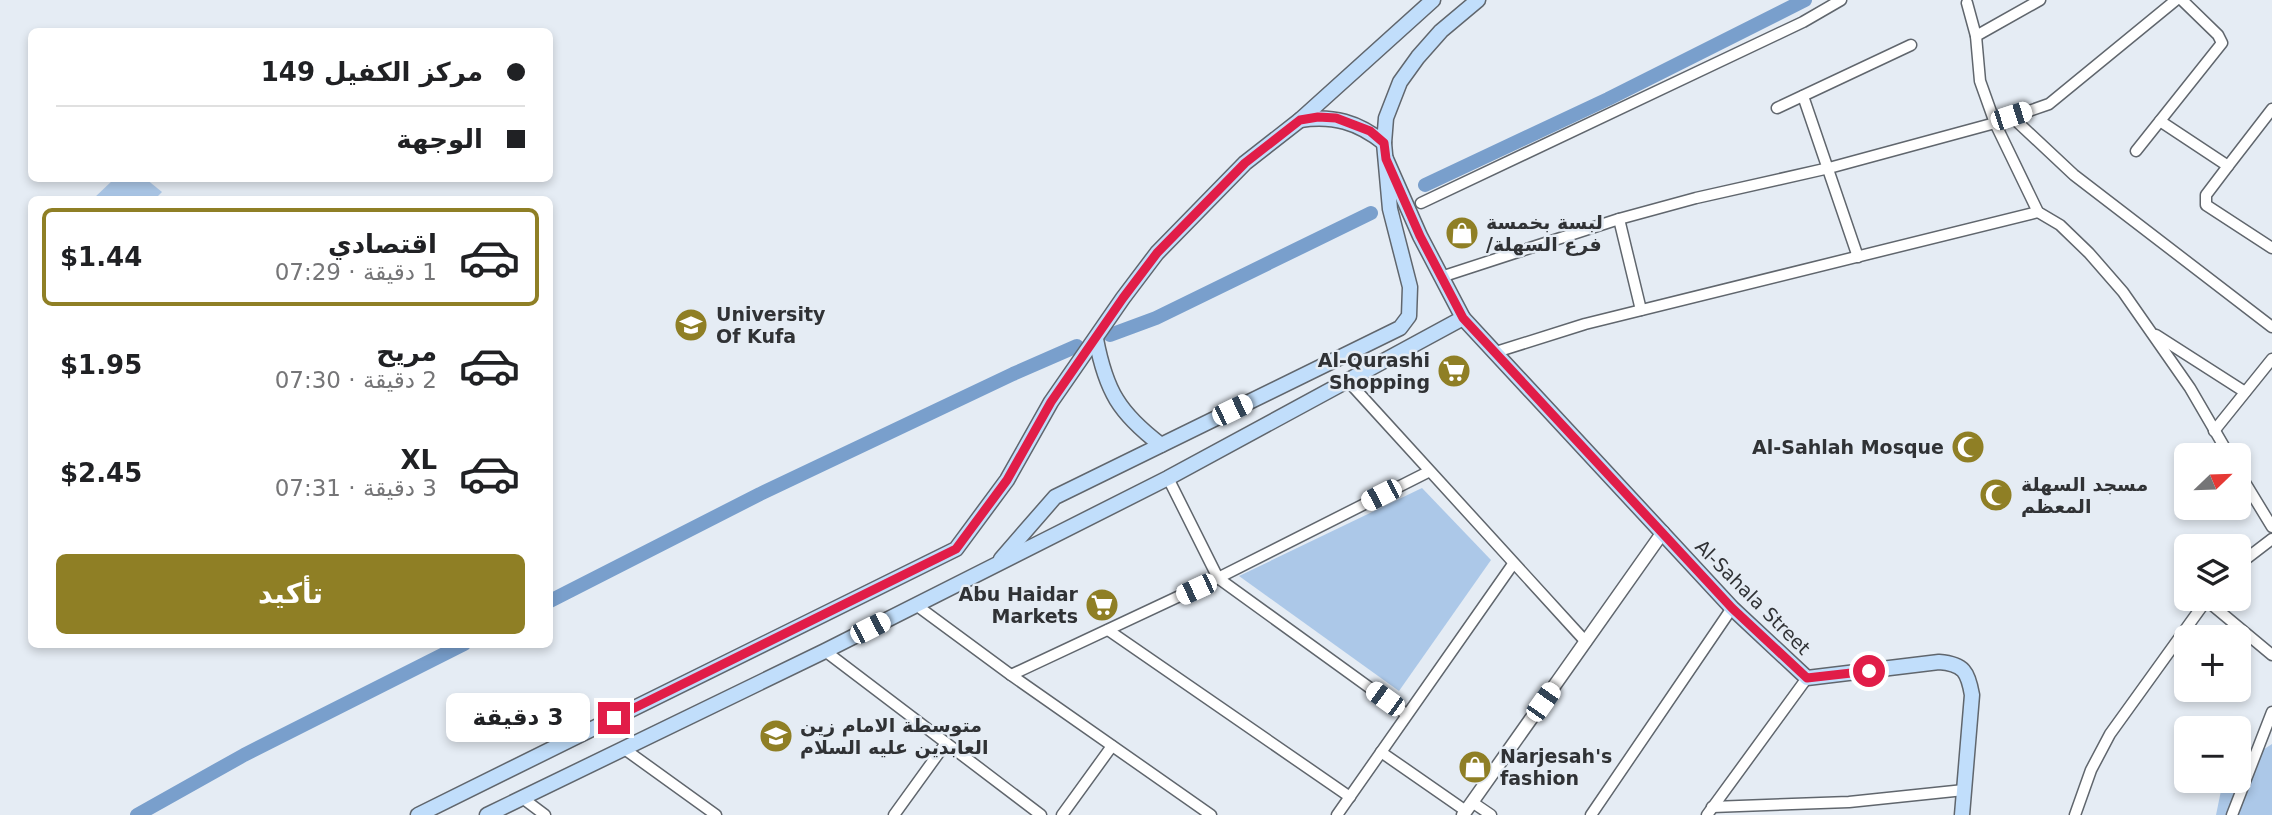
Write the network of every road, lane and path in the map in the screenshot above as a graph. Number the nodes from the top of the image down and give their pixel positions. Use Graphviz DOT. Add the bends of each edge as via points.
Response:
graph roads {
  1 [pos="1433,0"];
  2 [pos="1478,0"];
  3 [pos="1841,0"];
  4 [pos="2040,0"];
  5 [pos="2176,0"];
  6 [pos="2182,0"];
  7 [pos="1967,3"];
  8 [pos="1976,36"];
  9 [pos="1911,45"];
  10 [pos="1803,96"];
  11 [pos="1777,108"];
  12 [pos="2272,109"];
  13 [pos="2011,116"];
  14 [pos="1300,120"];
  15 [pos="2160,121"];
  16 [pos="1995,123"];
  17 [pos="1384,143"];
  18 [pos="2136,151"];
  19 [pos="1386,159"];
  20 [pos="2228,166"];
  21 [pos="1829,168"];
  22 [pos="1421,202"];
  23 [pos="2038,212"];
  24 [pos="1619,219"];
  25 [pos="2272,248"];
  26 [pos="1858,257"];
  27 [pos="1441,277"];
  28 [pos="1641,310"];
  29 [pos="1463,318"];
  30 [pos="2272,327"];
  31 [pos="2150,331"];
  32 [pos="1096,339"];
  33 [pos="1496,352"];
  34 [pos="2272,359"];
  35 [pos="1347,380"];
  36 [pos="2245,393"];
  37 [pos="2214,431"];
  38 [pos="2221,443"];
  39 [pos="1161,445"];
  40 [pos="1428,472"];
  41 [pos="1168,478"];
  42 [pos="2251,492"];
  43 [pos="2272,527"];
  44 [pos="1663,532"];
  45 [pos="2272,539"];
  46 [pos="2251,555"];
  47 [pos="1513,564"];
  48 [pos="995,565"];
  49 [pos="1218,578"];
  50 [pos="916,605"];
  51 [pos="1732,608"];
  52 [pos="2198,611"];
  53 [pos="2221,611"];
  54 [pos="1108,630"];
  55 [pos="1586,642"];
  56 [pos="825,651"];
  57 [pos="2272,655"];
  58 [pos="1011,675"];
  59 [pos="1807,678"];
  60 [pos="2272,712"];
  61 [pos="1406,714"];
  62 [pos="946,743"];
  63 [pos="1112,746"];
  64 [pos="623,748"];
  65 [pos="1381,752"];
  66 [pos="1965,790"];
  67 [pos="521,797"];
  68 [pos="1350,797"];
  69 [pos="1849,802"];
  70 [pos="1026,804"];
  71 [pos="1467,809"];
  72 [pos="1709,811"];
  73 [pos="418,815"];
  74 [pos="487,815"];
  75 [pos="545,815"];
  76 [pos="716,815"];
  77 [pos="894,815"];
  78 [pos="1018,815"];
  79 [pos="1041,815"];
  80 [pos="1062,815"];
  81 [pos="1211,815"];
  82 [pos="1337,815"];
  83 [pos="1491,815"];
  84 [pos="1591,815"];
  85 [pos="1848,815"];
  86 [pos="1962,815"];
  87 [pos="2075,815"];
  88 [pos="2232,815"];
  1 -- 14 [label="main road"];
  2 -- 17 [label="main road" via="1441,31 1400,82 1386,118"];
  3 -- 22 [label="street"];
  4 -- 8 [label="street"];
  5 -- 13 [label="street" via="2049,104"];
  6 -- 15 [label="street" via="2222,43"];
  7 -- 8 [label="street"];
  8 -- 16 [label="street" via="1980,81"];
  9 -- 10 [label="street"];
  10 -- 11 [label="street"];
  10 -- 21 [label="street"];
  12 -- 20 [label="street"];
  13 -- 16 [label="street"];
  13 -- 30 [label="street" via="2074,175"];
  14 -- 17 [label="main road" via="1336,118 1370,131"];
  14 -- 32 [label="main road" via="1245,163 1157,253"];
  15 -- 18 [label="street"];
  15 -- 20 [label="street"];
  16 -- 21 [label="street"];
  16 -- 23 [label="street"];
  17 -- 19 [label="main road"];
  19 -- 27 [label="main road, Al-Sahala Street"];
  19 -- 39 [label="main road" via="1390,209 1410,287 1409,316 1400,327"];
  20 -- 25 [label="street" via="2206,195 2206,205"];
  21 -- 24 [label="street"];
  21 -- 26 [label="street"];
  23 -- 26 [label="street"];
  23 -- 31 [label="street" via="2060,225 2089,253"];
  24 -- 27 [label="street"];
  24 -- 28 [label="street"];
  26 -- 28 [label="street"];
  27 -- 29 [label="main road, Al-Sahala Street"];
  28 -- 33 [label="street"];
  29 -- 33 [label="main road, Al-Sahala Street"];
  29 -- 35 [label="main road"];
  31 -- 36 [label="street"];
  31 -- 37 [label="street"];
  32 -- 39 [label="main road" via="1102,371 1115,400 1135,425"];
  32 -- 73 [label="main road" via="1051,402 1007,480 956,549"];
  33 -- 44 [label="main road, Al-Sahala Street"];
  34 -- 36 [label="street"];
  35 -- 40 [label="street"];
  35 -- 41 [label="main road"];
  36 -- 37 [label="street"];
  37 -- 38 [label="street"];
  39 -- 48 [label="main road" via="1055,497"];
  40 -- 47 [label="street"];
  40 -- 49 [label="street"];
  41 -- 48 [label="main road"];
  41 -- 49 [label="street"];
  42 -- 43 [label="street"];
  44 -- 51 [label="main road, Al-Sahala Street"];
  44 -- 55 [label="street"];
  45 -- 46 [label="street"];
  47 -- 55 [label="street"];
  47 -- 61 [label="street"];
  48 -- 50 [label="main road"];
  49 -- 54 [label="street"];
  49 -- 61 [label="street"];
  50 -- 56 [label="main road"];
  50 -- 58 [label="street"];
  51 -- 59 [label="main road, Al-Sahala Street"];
  51 -- 84 [label="street"];
  52 -- 87 [label="street" via="2110,734"];
  53 -- 57 [label="street"];
  54 -- 58 [label="street"];
  54 -- 68 [label="street"];
  55 -- 71 [label="street"];
  56 -- 62 [label="street"];
  56 -- 64 [label="main road"];
  58 -- 63 [label="street"];
  59 -- 66 [label="main road, Al-Sahala Street" via="1939,662 1958,666 1969,679 1972,695"];
  59 -- 72 [label="street"];
  60 -- 88 [label="street"];
  61 -- 65 [label="street"];
  62 -- 70 [label="street"];
  62 -- 77 [label="street"];
  63 -- 80 [label="street"];
  63 -- 81 [label="street"];
  64 -- 67 [label="main road"];
  64 -- 76 [label="street"];
  65 -- 68 [label="street"];
  65 -- 71 [label="street"];
  66 -- 69 [label="street"];
  66 -- 86 [label="main road, Al-Sahala Street"];
  67 -- 74 [label="main road"];
  67 -- 75 [label="street"];
  68 -- 82 [label="street"];
  69 -- 72 [label="street"];
  69 -- 85 [label="street"];
  70 -- 78 [label="street"];
  70 -- 79 [label="street"];
  71 -- 83 [label="street"];
}
